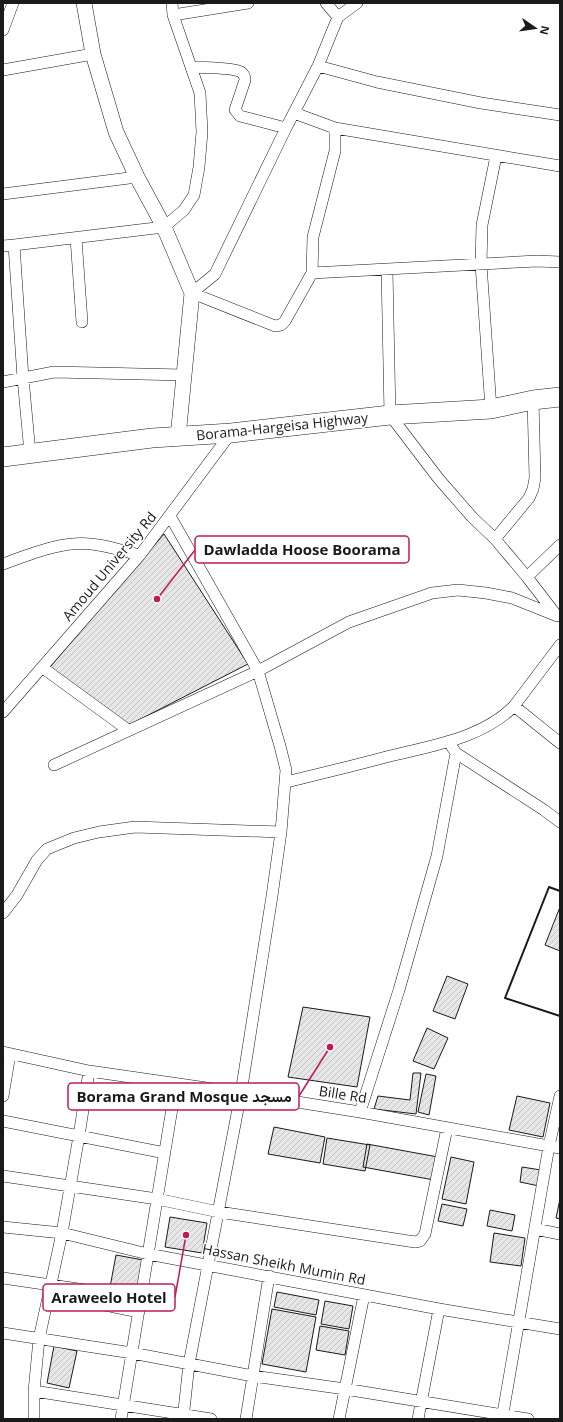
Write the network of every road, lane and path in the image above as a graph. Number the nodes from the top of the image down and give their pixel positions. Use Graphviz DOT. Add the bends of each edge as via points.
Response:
graph roads {
  1 [pos="13,3"];
  2 [pos="84,3"];
  3 [pos="172,3"];
  4 [pos="248,3"];
  5 [pos="326,3"];
  6 [pos="357,3"];
  7 [pos="173,15"];
  8 [pos="338,17"];
  9 [pos="3,30"];
  10 [pos="93,54"];
  11 [pos="318,66"];
  12 [pos="192,67"];
  13 [pos="3,70"];
  14 [pos="294,113"];
  15 [pos="560,114"];
  16 [pos="286,128"];
  17 [pos="336,128"];
  18 [pos="496,156"];
  19 [pos="560,166"];
  20 [pos="136,177"];
  21 [pos="3,194"];
  22 [pos="164,227"];
  23 [pos="76,238"];
  24 [pos="9,245"];
  25 [pos="560,262"];
  26 [pos="481,264"];
  27 [pos="387,270"];
  28 [pos="312,273"];
  29 [pos="192,293"];
  30 [pos="82,322"];
  31 [pos="184,375"];
  32 [pos="23,378"];
  33 [pos="3,382"];
  34 [pos="560,397"];
  35 [pos="533,400"];
  36 [pos="491,409"];
  37 [pos="390,414"];
  38 [pos="231,433"];
  39 [pos="178,437"];
  40 [pos="30,453"];
  41 [pos="3,457"];
  42 [pos="170,516"];
  43 [pos="495,540"];
  44 [pos="560,545"];
  45 [pos="140,555"];
  46 [pos="3,564"];
  47 [pos="527,577"];
  48 [pos="559,618"];
  49 [pos="560,645"];
  50 [pos="43,668"];
  51 [pos="258,671"];
  52 [pos="514,706"];
  53 [pos="3,712"];
  54 [pos="128,730"];
  55 [pos="449,741"];
  56 [pos="560,743"];
  57 [pos="456,753"];
  58 [pos="54,765"];
  59 [pos="286,782"];
  60 [pos="560,822"];
  61 [pos="281,832"];
  62 [pos="3,913"];
  63 [pos="6,1053"];
  64 [pos="89,1071"];
  65 [pos="176,1084"];
  66 [pos="241,1093"];
  67 [pos="3,1096"];
  68 [pos="560,1096"];
  69 [pos="360,1112"];
  70 [pos="3,1122"];
  71 [pos="447,1128"];
  72 [pos="79,1136"];
  73 [pos="555,1147"];
  74 [pos="165,1153"];
  75 [pos="3,1176"];
  76 [pos="70,1186"];
  77 [pos="157,1199"];
  78 [pos="219,1212"];
  79 [pos="3,1227"];
  80 [pos="535,1229"];
  81 [pos="62,1233"];
  82 [pos="560,1234"];
  83 [pos="148,1254"];
  84 [pos="208,1264"];
  85 [pos="269,1276"];
  86 [pos="3,1278"];
  87 [pos="50,1285"];
  88 [pos="364,1295"];
  89 [pos="439,1309"];
  90 [pos="139,1312"];
  91 [pos="519,1322"];
  92 [pos="560,1329"];
  93 [pos="3,1333"];
  94 [pos="38,1339"];
  95 [pos="132,1353"];
  96 [pos="189,1364"];
  97 [pos="253,1376"];
  98 [pos="345,1389"];
  99 [pos="34,1391"];
  100 [pos="421,1401"];
  101 [pos="124,1405"];
  102 [pos="183,1417"];
  103 [pos="502,1417"];
  104 [pos="34,1419"];
  105 [pos="121,1419"];
  106 [pos="211,1419"];
  107 [pos="246,1419"];
  108 [pos="339,1419"];
  109 [pos="418,1419"];
  110 [pos="528,1419"];
  1 -- 9 [label="street"];
  2 -- 10 [label="street"];
  3 -- 7 [label="street"];
  4 -- 7 [label="street"];
  5 -- 8 [label="street"];
  6 -- 8 [label="street"];
  7 -- 12 [label="street"];
  8 -- 11 [label="street"];
  10 -- 13 [label="street"];
  10 -- 20 [label="street" via="116,132"];
  11 -- 14 [label="street"];
  11 -- 15 [label="street" via="392,85 481,103"];
  12 -- 16 [label="street" via="242,72 245,80 235,110 237,114"];
  12 -- 22 [label="street" via="200,93 202,132 197,181 194,195 184,210"];
  14 -- 16 [label="street"];
  14 -- 17 [label="street"];
  16 -- 29 [label="street" via="215,274"];
  17 -- 18 [label="street"];
  17 -- 28 [label="street" via="335,152 313,237"];
  18 -- 19 [label="street"];
  18 -- 26 [label="street" via="482,225"];
  20 -- 21 [label="street"];
  20 -- 22 [label="street"];
  22 -- 23 [label="street"];
  22 -- 29 [label="street"];
  23 -- 24 [label="street"];
  23 -- 30 [label="street"];
  24 -- 32 [label="street"];
  25 -- 26 [label="street"];
  26 -- 27 [label="street"];
  26 -- 36 [label="street"];
  27 -- 28 [label="street"];
  27 -- 37 [label="street"];
  28 -- 29 [label="street" via="285,321 275,326"];
  29 -- 31 [label="street"];
  31 -- 32 [label="street" via="54,372"];
  31 -- 39 [label="street"];
  32 -- 33 [label="street"];
  32 -- 40 [label="street"];
  34 -- 35 [label="highway, Borama-Hargeisa Highway"];
  35 -- 36 [label="highway, Borama-Hargeisa Highway"];
  35 -- 43 [label="street" via="533,489 529,498"];
  36 -- 37 [label="highway, Borama-Hargeisa Highway"];
  37 -- 38 [label="highway, Borama-Hargeisa Highway"];
  37 -- 43 [label="street" via="438,478"];
  38 -- 39 [label="highway, Borama-Hargeisa Highway"];
  38 -- 42 [label="street, Amoud University Rd"];
  39 -- 40 [label="highway, Borama-Hargeisa Highway"];
  40 -- 41 [label="highway, Borama-Hargeisa Highway"];
  42 -- 45 [label="street, Amoud University Rd"];
  42 -- 51 [label="street"];
  43 -- 47 [label="street"];
  44 -- 47 [label="street"];
  45 -- 46 [label="street" via="98,544 75,543 56,546"];
  45 -- 50 [label="street, Amoud University Rd"];
  47 -- 48 [label="street"];
  48 -- 51 [label="street" via="512,598 458,590 432,593 348,622"];
  49 -- 52 [label="street"];
  50 -- 53 [label="street, Amoud University Rd"];
  50 -- 54 [label="street"];
  51 -- 54 [label="street"];
  51 -- 59 [label="street" via="280,746"];
  52 -- 55 [label="street" via="489,726"];
  52 -- 56 [label="street"];
  54 -- 58 [label="street"];
  55 -- 57 [label="street"];
  55 -- 59 [label="street"];
  57 -- 60 [label="street"];
  57 -- 69 [label="street" via="437,856 399,990"];
  59 -- 61 [label="street"];
  61 -- 62 [label="street" via="136,827 74,838 47,849 37,860 17,895"];
  61 -- 66 [label="street"];
  63 -- 64 [label="street, Bille Rd"];
  63 -- 67 [label="street"];
  64 -- 65 [label="street, Bille Rd"];
  64 -- 72 [label="street"];
  65 -- 66 [label="street, Bille Rd"];
  65 -- 74 [label="street"];
  66 -- 69 [label="street, Bille Rd"];
  66 -- 78 [label="street"];
  68 -- 73 [label="street"];
  69 -- 71 [label="street, Bille Rd"];
  70 -- 72 [label="street"];
  71 -- 73 [label="street, Bille Rd"];
  71 -- 78 [label="street" via="425,1234 420,1241"];
  72 -- 74 [label="street"];
  72 -- 76 [label="street"];
  73 -- 80 [label="street"];
  74 -- 77 [label="street"];
  75 -- 76 [label="street"];
  76 -- 77 [label="street"];
  76 -- 81 [label="street"];
  77 -- 78 [label="street"];
  77 -- 83 [label="street"];
  78 -- 84 [label="street"];
  79 -- 81 [label="street, Hassan Sheikh Mumin Rd"];
  80 -- 82 [label="street"];
  80 -- 91 [label="street"];
  81 -- 83 [label="street, Hassan Sheikh Mumin Rd"];
  81 -- 87 [label="street"];
  83 -- 84 [label="street, Hassan Sheikh Mumin Rd"];
  83 -- 90 [label="street"];
  84 -- 85 [label="street, Hassan Sheikh Mumin Rd"];
  84 -- 96 [label="street"];
  85 -- 88 [label="street, Hassan Sheikh Mumin Rd"];
  85 -- 97 [label="street"];
  86 -- 87 [label="street"];
  87 -- 90 [label="street" via="92,1291 105,1305"];
  87 -- 94 [label="street"];
  88 -- 89 [label="street, Hassan Sheikh Mumin Rd"];
  88 -- 98 [label="street"];
  89 -- 91 [label="street, Hassan Sheikh Mumin Rd"];
  89 -- 100 [label="street"];
  90 -- 95 [label="street"];
  91 -- 92 [label="street, Hassan Sheikh Mumin Rd"];
  91 -- 103 [label="street"];
  93 -- 94 [label="street"];
  94 -- 95 [label="street"];
  94 -- 99 [label="street"];
  95 -- 96 [label="street"];
  95 -- 101 [label="street"];
  96 -- 97 [label="street"];
  96 -- 102 [label="street"];
  97 -- 98 [label="street"];
  97 -- 107 [label="street"];
  98 -- 100 [label="street"];
  98 -- 108 [label="street"];
  99 -- 101 [label="street"];
  99 -- 104 [label="street"];
  100 -- 103 [label="street"];
  100 -- 109 [label="street"];
  101 -- 102 [label="street"];
  101 -- 105 [label="street"];
  102 -- 106 [label="street"];
  103 -- 110 [label="street"];
}
